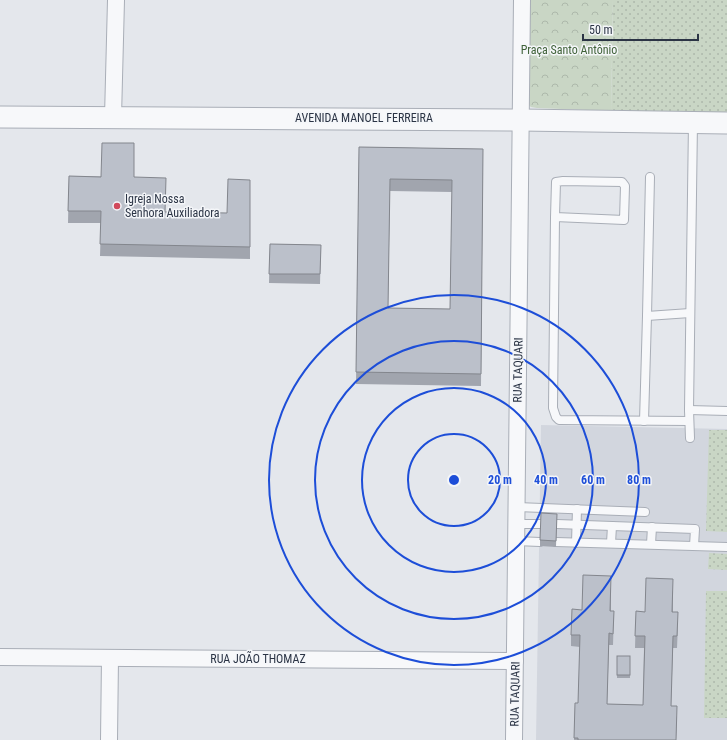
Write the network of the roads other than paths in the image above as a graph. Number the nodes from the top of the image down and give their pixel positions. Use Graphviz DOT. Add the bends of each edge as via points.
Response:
graph roads {
  1 [pos="116,0"];
  2 [pos="522,0"];
  3 [pos="0,116"];
  4 [pos="114,117"];
  5 [pos="520,120"];
  6 [pos="693,122"];
  7 [pos="727,123"];
  8 [pos="650,177"];
  9 [pos="555,217"];
  10 [pos="690,313"];
  11 [pos="647,316"];
  12 [pos="689,410"];
  13 [pos="727,411"];
  14 [pos="644,421"];
  15 [pos="689,421"];
  16 [pos="690,438"];
  17 [pos="517,507"];
  18 [pos="577,509"];
  19 [pos="645,512"];
  20 [pos="516,524"];
  21 [pos="541,524"];
  22 [pos="557,524"];
  23 [pos="577,525"];
  24 [pos="612,526"];
  25 [pos="652,527"];
  26 [pos="516,541"];
  27 [pos="540,542"];
  28 [pos="556,542"];
  29 [pos="576,543"];
  30 [pos="611,543"];
  31 [pos="651,544"];
  32 [pos="694,546"];
  33 [pos="727,547"];
  34 [pos="0,657"];
  35 [pos="110,658"];
  36 [pos="515,661"];
  37 [pos="109,740"];
  38 [pos="514,740"];
  1 -- 4 [label="street"];
  2 -- 5 [label="street, RUA TAQUARI"];
  3 -- 4 [label="street, AVENIDA MANOEL FERREIRA"];
  4 -- 5 [label="street, AVENIDA MANOEL FERREIRA"];
  5 -- 6 [label="street, AVENIDA MANOEL FERREIRA"];
  5 -- 17 [label="street, RUA TAQUARI"];
  6 -- 7 [label="street, AVENIDA MANOEL FERREIRA"];
  6 -- 10 [label="lane"];
  8 -- 11 [label="lane"];
  9 -- 9 [label="lane" via="556,182 622,182 625,186 624,220"];
  9 -- 14 [label="lane" via="553,408 556,417 560,420"];
  10 -- 11 [label="lane"];
  10 -- 12 [label="lane"];
  11 -- 14 [label="lane"];
  12 -- 13 [label="lane"];
  12 -- 15 [label="lane"];
  14 -- 15 [label="lane"];
  15 -- 16 [label="lane"];
  17 -- 18 [label="lane"];
  17 -- 20 [label="street, RUA TAQUARI"];
  18 -- 19 [label="lane"];
  18 -- 23 [label="lane"];
  20 -- 21 [label="lane"];
  20 -- 26 [label="street, RUA TAQUARI"];
  22 -- 23 [label="lane"];
  23 -- 24 [label="lane"];
  23 -- 29 [label="lane"];
  24 -- 25 [label="lane"];
  24 -- 30 [label="lane"];
  25 -- 31 [label="lane"];
  25 -- 32 [label="lane" via="695,529"];
  26 -- 27 [label="lane"];
  26 -- 36 [label="street, RUA TAQUARI"];
  28 -- 29 [label="lane"];
  29 -- 30 [label="lane"];
  30 -- 31 [label="lane"];
  31 -- 32 [label="lane"];
  32 -- 33 [label="lane"];
  34 -- 35 [label="street, RUA JOÃO THOMAZ"];
  35 -- 36 [label="street, RUA JOÃO THOMAZ"];
  35 -- 37 [label="street"];
  36 -- 38 [label="street, RUA TAQUARI"];
}
